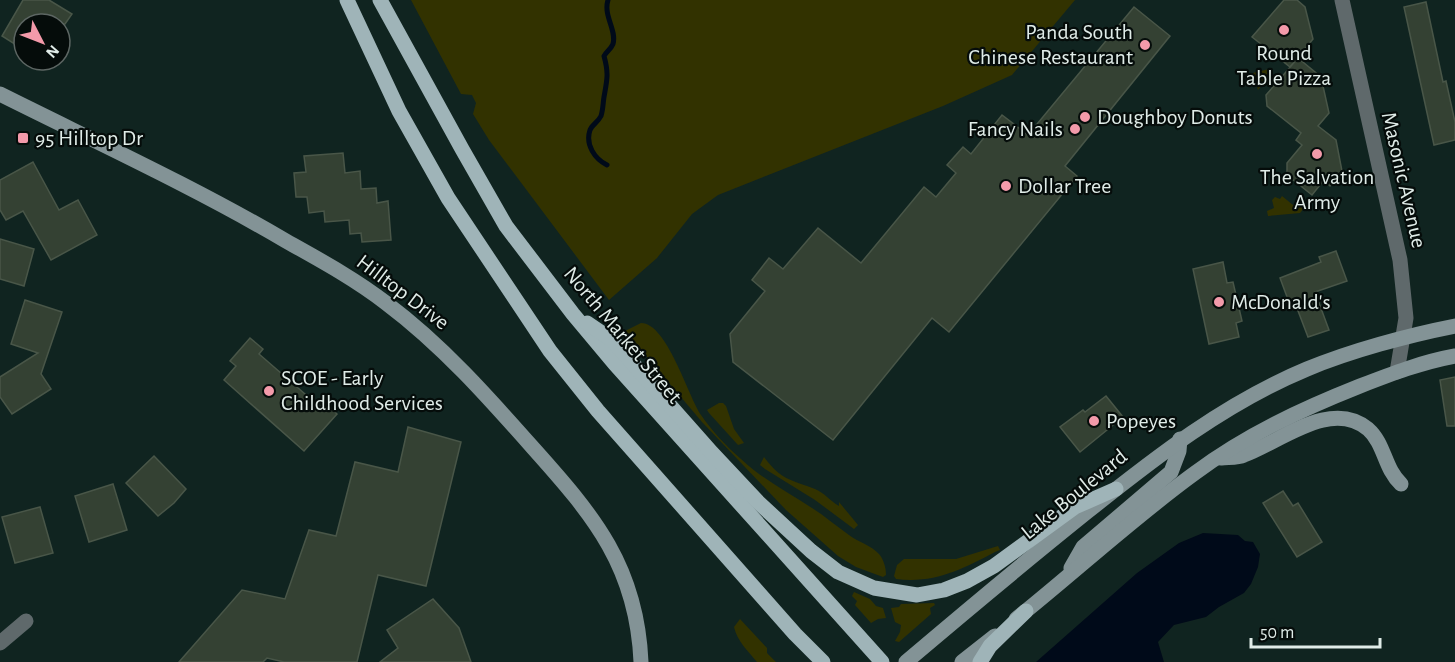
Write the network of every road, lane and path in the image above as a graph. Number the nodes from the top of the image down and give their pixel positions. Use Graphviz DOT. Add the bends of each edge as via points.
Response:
graph roads {
  1 [pos="347,0"];
  2 [pos="380,0"];
  3 [pos="1342,0"];
  4 [pos="0,94"];
  5 [pos="573,314"];
  6 [pos="1455,326"];
  7 [pos="1402,339"];
  8 [pos="1455,356"];
  9 [pos="1397,372"];
  10 [pos="1180,439"];
  11 [pos="1218,458"];
  12 [pos="1401,484"];
  13 [pos="1116,489"];
  14 [pos="1066,576"];
  15 [pos="1026,611"];
  16 [pos="26,621"];
  17 [pos="0,643"];
  18 [pos="641,662"];
  19 [pos="823,662"];
  20 [pos="882,662"];
  21 [pos="906,662"];
  22 [pos="962,662"];
  23 [pos="980,662"];
  1 -- 19 [label="main road" via="399,111 448,198 550,351 598,411"];
  2 -- 5 [label="main road, North Market Street" via="507,226"];
  3 -- 7 [label="street, Masonic Avenue" via="1400,260 1406,318"];
  4 -- 18 [label="main road, Hilltop Drive" via="238,212 350,278 421,331 454,361 572,492 610,544 627,584"];
  5 -- 13 [label="main road" via="612,340 758,502 811,551 838,572 874,588 917,595 967,581 1075,507"];
  5 -- 20 [label="main road, North Market Street"];
  6 -- 7 [label="main road, Lake Boulevard"];
  7 -- 9 [label="street, Masonic Avenue"];
  7 -- 10 [label="main road, Lake Boulevard" via="1306,369 1249,397"];
  8 -- 9 [label="main road"];
  9 -- 11 [label="main road" via="1296,412"];
  10 -- 13 [label="main road, Lake Boulevard"];
  10 -- 14 [label="main road" via="1171,472 1083,547"];
  11 -- 12 [label="main road" via="1242,456 1324,420 1349,418 1376,439 1389,470"];
  11 -- 14 [label="main road"];
  13 -- 21 [label="main road, Lake Boulevard"];
  14 -- 15 [label="main road"];
  15 -- 22 [label="main road"];
  15 -- 23 [label="main road" via="990,646"];
  16 -- 17 [label="street"];
}
